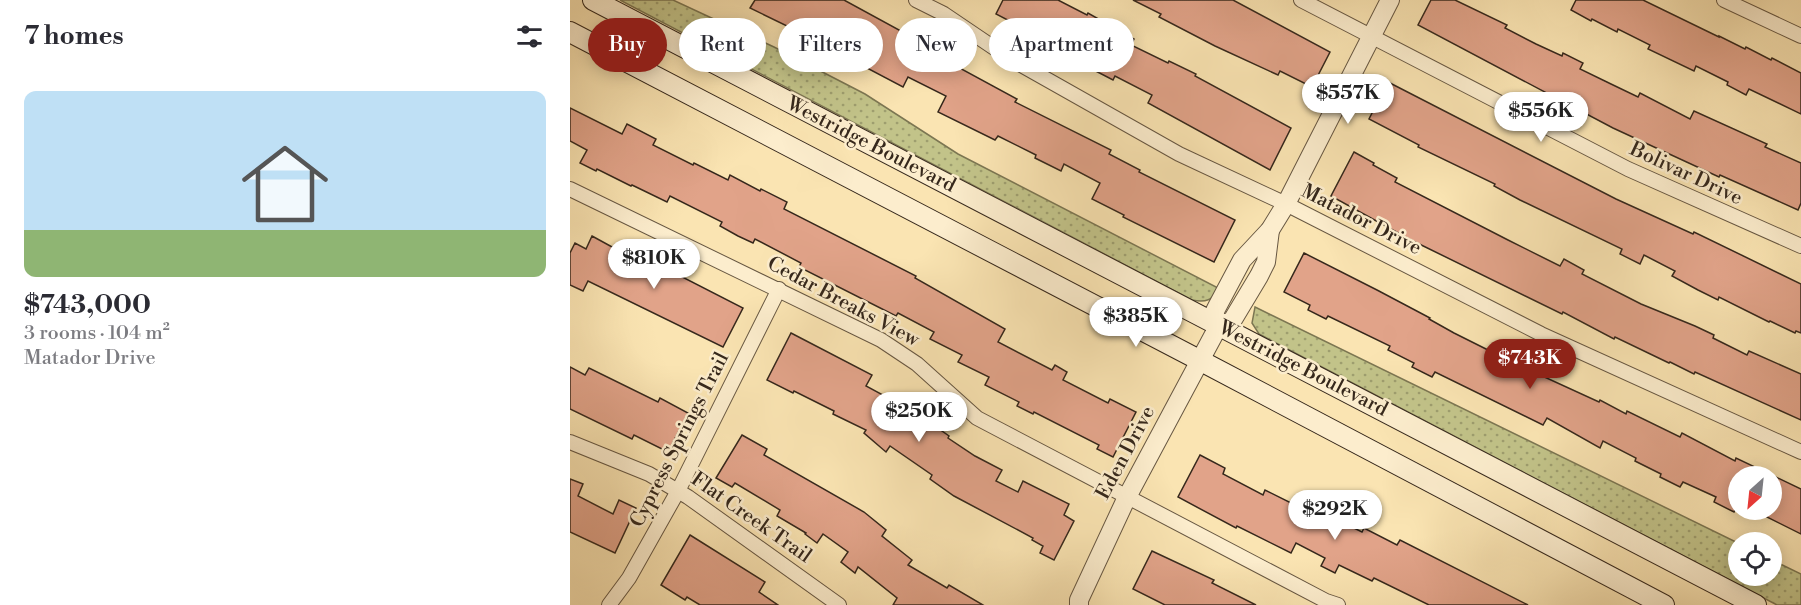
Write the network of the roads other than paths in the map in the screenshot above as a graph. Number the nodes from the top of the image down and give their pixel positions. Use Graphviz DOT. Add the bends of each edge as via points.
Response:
graph roads {
  1 [pos="593,0"];
  2 [pos="916,0"];
  3 [pos="1301,0"];
  4 [pos="1390,0"];
  5 [pos="1724,0"];
  6 [pos="570,32"];
  7 [pos="1801,36"];
  8 [pos="1372,37"];
  9 [pos="570,189"];
  10 [pos="1286,204"];
  11 [pos="1801,246"];
  12 [pos="779,289"];
  13 [pos="1219,325"];
  14 [pos="1201,361"];
  15 [pos="570,442"];
  16 [pos="1801,453"];
  17 [pos="678,491"];
  18 [pos="1127,497"];
  19 [pos="609,605"];
  20 [pos="839,605"];
  21 [pos="1079,605"];
  22 [pos="1338,605"];
  23 [pos="1664,605"];
  24 [pos="1756,605"];
  1 -- 13 [label="main road, Westridge Boulevard"];
  2 -- 10 [label="street, Matador Drive" via="1009,58 1179,154"];
  3 -- 8 [label="street, Bolivar Drive"];
  4 -- 8 [label="street, Eden Drive"];
  5 -- 7 [label="street"];
  6 -- 14 [label="main road, Westridge Boulevard"];
  8 -- 10 [label="street, Eden Drive"];
  8 -- 11 [label="street, Bolivar Drive" via="1628,170"];
  9 -- 12 [label="street, Cedar Breaks View"];
  10 -- 13 [label="street, Eden Drive" via="1270,230 1242,260 1214,313"];
  10 -- 16 [label="street, Matador Drive" via="1541,334"];
  12 -- 17 [label="street, Cypress Springs Trail"];
  12 -- 18 [label="street, Cedar Breaks View" via="881,340 917,364 977,418"];
  13 -- 14 [label="street, Eden Drive"];
  13 -- 24 [label="main road, Westridge Boulevard"];
  14 -- 18 [label="street, Eden Drive"];
  14 -- 23 [label="main road, Westridge Boulevard"];
  15 -- 17 [label="street, Flat Creek Trail" via="649,474"];
  17 -- 19 [label="street, Cypress Springs Trail" via="629,578"];
  17 -- 20 [label="street, Flat Creek Trail"];
  18 -- 21 [label="street, Eden Drive"];
  18 -- 22 [label="street, Cedar Breaks View"];
}
